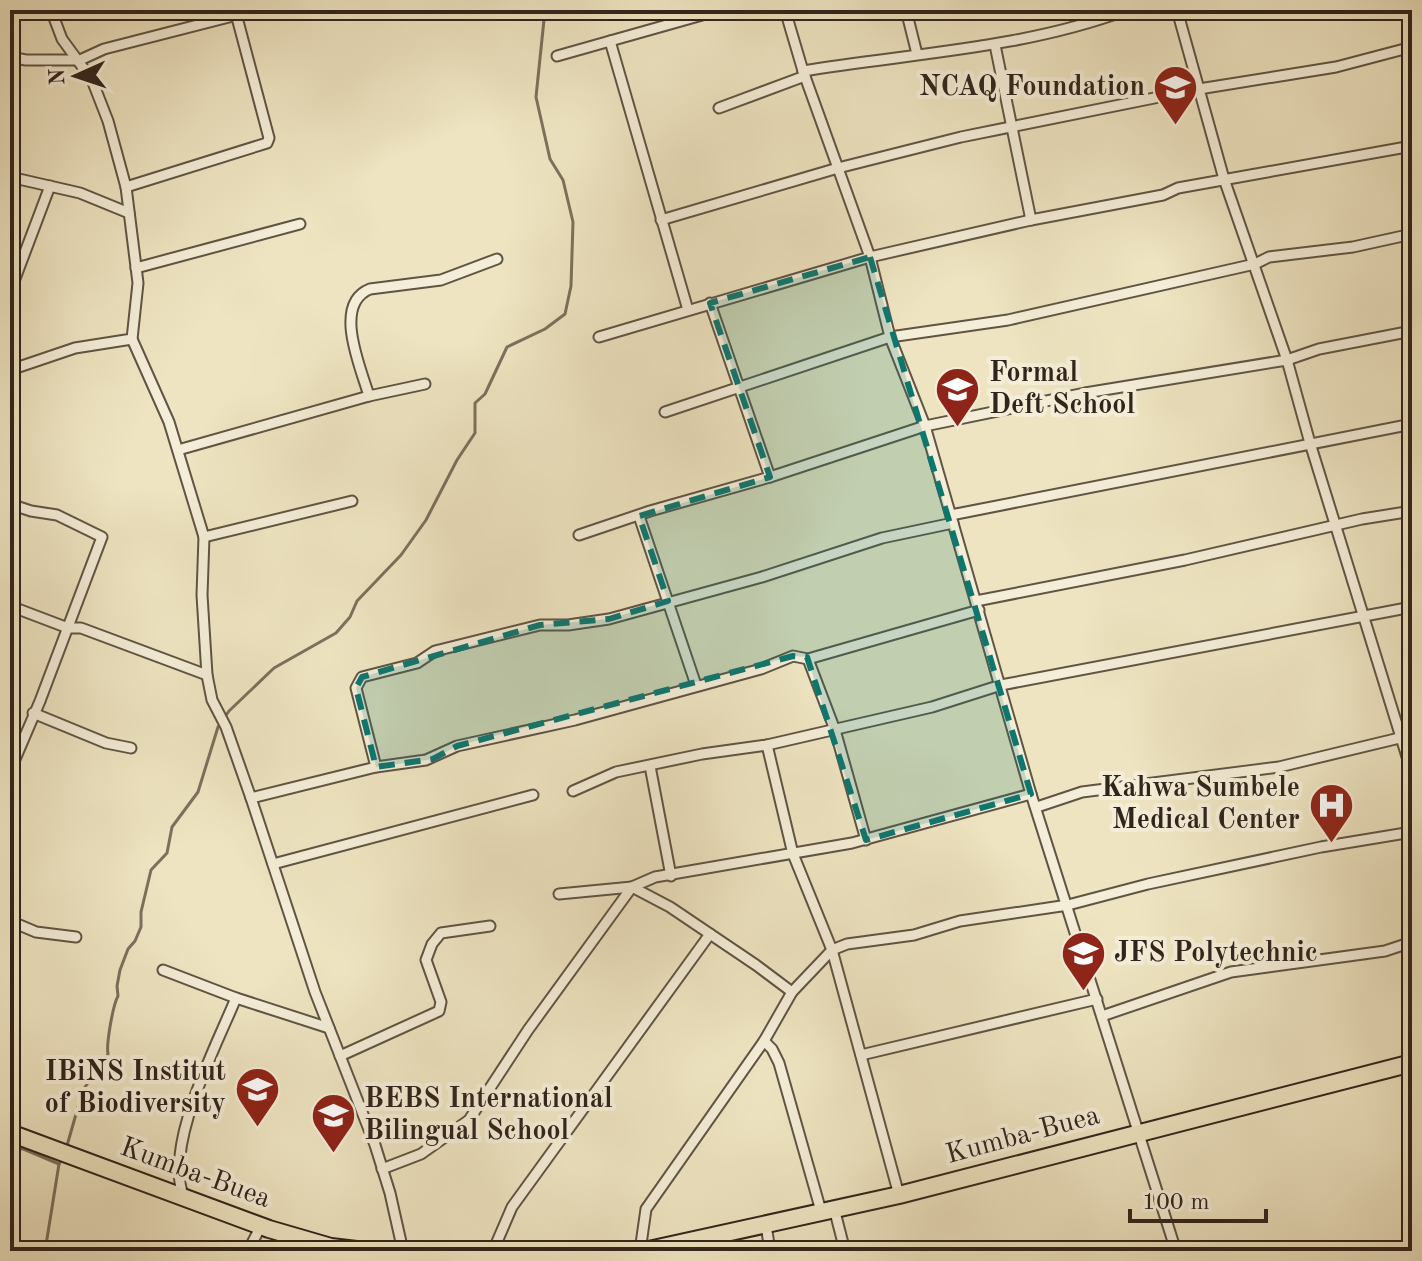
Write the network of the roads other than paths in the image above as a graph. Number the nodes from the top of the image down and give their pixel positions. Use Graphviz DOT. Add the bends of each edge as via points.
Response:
graph roads {
  1 [pos="51,10"];
  2 [pos="256,10"];
  3 [pos="720,10"];
  4 [pos="785,10"];
  5 [pos="906,10"];
  6 [pos="1127,10"];
  7 [pos="1177,10"];
  8 [pos="236,13"];
  9 [pos="610,41"];
  10 [pos="995,45"];
  11 [pos="1412,47"];
  12 [pos="917,54"];
  13 [pos="557,56"];
  14 [pos="10,57"];
  15 [pos="80,60"];
  16 [pos="804,73"];
  17 [pos="1199,89"];
  18 [pos="719,108"];
  19 [pos="1011,127"];
  20 [pos="1412,146"];
  21 [pos="838,168"];
  22 [pos="10,177"];
  23 [pos="1224,179"];
  24 [pos="50,186"];
  25 [pos="126,187"];
  26 [pos="129,213"];
  27 [pos="661,220"];
  28 [pos="1031,220"];
  29 [pos="300,224"];
  30 [pos="1412,234"];
  31 [pos="870,257"];
  32 [pos="497,259"];
  33 [pos="1255,264"];
  34 [pos="136,268"];
  35 [pos="10,292"];
  36 [pos="710,303"];
  37 [pos="688,310"];
  38 [pos="1412,331"];
  39 [pos="599,337"];
  40 [pos="890,337"];
  41 [pos="132,339"];
  42 [pos="1287,360"];
  43 [pos="10,370"];
  44 [pos="425,384"];
  45 [pos="738,386"];
  46 [pos="369,396"];
  47 [pos="665,412"];
  48 [pos="1412,424"];
  49 [pos="925,426"];
  50 [pos="1310,443"];
  51 [pos="178,450"];
  52 [pos="770,477"];
  53 [pos="352,501"];
  54 [pos="10,504"];
  55 [pos="1412,511"];
  56 [pos="639,516"];
  57 [pos="952,519"];
  58 [pos="1336,527"];
  59 [pos="579,535"];
  60 [pos="204,537"];
  61 [pos="668,601"];
  62 [pos="978,605"];
  63 [pos="10,606"];
  64 [pos="1412,607"];
  65 [pos="1363,615"];
  66 [pos="68,628"];
  67 [pos="808,659"];
  68 [pos="207,675"];
  69 [pos="696,685"];
  70 [pos="1001,685"];
  71 [pos="33,713"];
  72 [pos="835,730"];
  73 [pos="1412,735"];
  74 [pos="1401,737"];
  75 [pos="767,745"];
  76 [pos="131,748"];
  77 [pos="650,766"];
  78 [pos="376,767"];
  79 [pos="10,771"];
  80 [pos="1412,773"];
  81 [pos="573,791"];
  82 [pos="1031,794"];
  83 [pos="533,795"];
  84 [pos="251,798"];
  85 [pos="1037,807"];
  86 [pos="1412,832"];
  87 [pos="866,840"];
  88 [pos="793,854"];
  89 [pos="273,864"];
  90 [pos="671,876"];
  91 [pos="632,887"];
  92 [pos="559,894"];
  93 [pos="1068,905"];
  94 [pos="10,921"];
  95 [pos="490,926"];
  96 [pos="710,934"];
  97 [pos="76,937"];
  98 [pos="1412,942"];
  99 [pos="832,950"];
  100 [pos="163,970"];
  101 [pos="792,992"];
  102 [pos="236,998"];
  103 [pos="1097,999"];
  104 [pos="1102,1016"];
  105 [pos="329,1028"];
  106 [pos="764,1041"];
  107 [pos="861,1055"];
  108 [pos="340,1056"];
  109 [pos="1412,1063"];
  110 [pos="1138,1132"];
  111 [pos="10,1133"];
  112 [pos="382,1169"];
  113 [pos="899,1195"];
  114 [pos="184,1198"];
  115 [pos="828,1210"];
  116 [pos="766,1225"];
  117 [pos="261,1226"];
  118 [pos="248,1251"];
  119 [pos="365,1251"];
  120 [pos="403,1251"];
  121 [pos="493,1251"];
  122 [pos="642,1251"];
  123 [pos="770,1251"];
  124 [pos="845,1251"];
  125 [pos="1176,1251"];
  1 -- 15 [label="street" via="62,39"];
  2 -- 8 [label="street"];
  3 -- 9 [label="street"];
  4 -- 16 [label="street"];
  5 -- 12 [label="street"];
  6 -- 10 [label="street" via="1071,30"];
  7 -- 17 [label="street"];
  8 -- 15 [label="street"];
  8 -- 25 [label="street" via="267,143"];
  9 -- 13 [label="street"];
  9 -- 27 [label="street"];
  10 -- 12 [label="street"];
  10 -- 19 [label="street"];
  11 -- 17 [label="street" via="1336,67"];
  12 -- 16 [label="street"];
  14 -- 15 [label="street"];
  15 -- 25 [label="street" via="108,121"];
  16 -- 18 [label="street"];
  16 -- 21 [label="street"];
  17 -- 19 [label="street"];
  17 -- 23 [label="street"];
  19 -- 21 [label="street"];
  19 -- 28 [label="street"];
  20 -- 23 [label="street"];
  21 -- 27 [label="street"];
  21 -- 31 [label="street"];
  22 -- 24 [label="street"];
  23 -- 28 [label="street"];
  23 -- 33 [label="street"];
  24 -- 26 [label="street"];
  24 -- 35 [label="street"];
  25 -- 26 [label="street"];
  26 -- 34 [label="street"];
  27 -- 37 [label="street"];
  28 -- 31 [label="street"];
  29 -- 34 [label="street"];
  30 -- 33 [label="street" via="1269,257"];
  31 -- 36 [label="street"];
  31 -- 40 [label="street"];
  32 -- 46 [label="street" via="441,280 360,293 353,302 350,327"];
  33 -- 40 [label="street" via="1008,320"];
  33 -- 42 [label="street"];
  34 -- 41 [label="street"];
  36 -- 37 [label="street"];
  36 -- 45 [label="street"];
  37 -- 39 [label="street"];
  38 -- 42 [label="street"];
  40 -- 45 [label="street"];
  40 -- 49 [label="street"];
  41 -- 43 [label="street" via="75,348"];
  41 -- 51 [label="street"];
  42 -- 49 [label="street"];
  42 -- 50 [label="street"];
  44 -- 46 [label="street"];
  45 -- 47 [label="street"];
  45 -- 52 [label="street"];
  46 -- 51 [label="street"];
  48 -- 50 [label="street"];
  49 -- 52 [label="street"];
  49 -- 57 [label="street"];
  50 -- 57 [label="street"];
  50 -- 58 [label="street"];
  51 -- 60 [label="street"];
  52 -- 56 [label="street"];
  53 -- 60 [label="street"];
  54 -- 66 [label="street" via="57,515 102,537"];
  55 -- 58 [label="street"];
  56 -- 59 [label="street"];
  56 -- 61 [label="street"];
  57 -- 61 [label="street"];
  57 -- 62 [label="street"];
  58 -- 62 [label="street"];
  58 -- 65 [label="street"];
  60 -- 68 [label="street"];
  61 -- 69 [label="street"];
  61 -- 78 [label="street" via="609,619 540,625 450,647 417,663 362,677 356,688"];
  62 -- 67 [label="street"];
  62 -- 70 [label="street"];
  63 -- 66 [label="street"];
  64 -- 65 [label="street"];
  65 -- 70 [label="street"];
  65 -- 74 [label="street"];
  66 -- 68 [label="street" via="81,628"];
  66 -- 71 [label="street"];
  67 -- 69 [label="street" via="786,658"];
  67 -- 72 [label="street"];
  68 -- 84 [label="street"];
  69 -- 78 [label="street" via="463,745 433,759"];
  70 -- 72 [label="street"];
  70 -- 82 [label="street"];
  71 -- 76 [label="street"];
  71 -- 79 [label="street"];
  72 -- 75 [label="street"];
  72 -- 87 [label="street"];
  73 -- 74 [label="street"];
  74 -- 80 [label="street"];
  74 -- 85 [label="street" via="1279,767 1091,791"];
  75 -- 77 [label="street"];
  75 -- 88 [label="street"];
  77 -- 81 [label="street" via="616,772"];
  77 -- 90 [label="street"];
  78 -- 84 [label="street"];
  82 -- 85 [label="street"];
  82 -- 87 [label="street"];
  83 -- 89 [label="street"];
  84 -- 89 [label="street"];
  85 -- 93 [label="street"];
  86 -- 93 [label="street" via="1321,847"];
  87 -- 88 [label="street"];
  88 -- 90 [label="street"];
  88 -- 99 [label="street"];
  89 -- 105 [label="street"];
  90 -- 91 [label="street"];
  91 -- 92 [label="street"];
  91 -- 96 [label="street"];
  91 -- 112 [label="street" via="469,1120 421,1154"];
  93 -- 99 [label="street" via="971,918"];
  93 -- 103 [label="street"];
  94 -- 97 [label="street" via="36,932"];
  95 -- 108 [label="street" via="435,938 426,960 441,1002 439,1011"];
  96 -- 101 [label="street"];
  96 -- 121 [label="street" via="512,1207"];
  98 -- 104 [label="street" via="1385,951 1231,972"];
  99 -- 101 [label="street"];
  99 -- 107 [label="street"];
  100 -- 102 [label="street"];
  101 -- 106 [label="street"];
  102 -- 105 [label="street"];
  102 -- 114 [label="street" via="183,1132 177,1176"];
  103 -- 104 [label="street"];
  103 -- 107 [label="street"];
  104 -- 110 [label="street"];
  105 -- 108 [label="street"];
  106 -- 115 [label="street" via="779,1063"];
  106 -- 122 [label="street" via="646,1209"];
  107 -- 113 [label="street"];
  108 -- 112 [label="street"];
  109 -- 110 [label="highway, Kumba-Buea"];
  110 -- 113 [label="highway, Kumba-Buea"];
  110 -- 125 [label="street"];
  111 -- 114 [label="highway, Kumba-Buea"];
  112 -- 120 [label="street"];
  113 -- 115 [label="highway, Kumba-Buea"];
  114 -- 117 [label="highway, Kumba-Buea"];
  115 -- 116 [label="highway, Kumba-Buea"];
  115 -- 124 [label="street"];
  116 -- 122 [label="highway, Kumba-Buea"];
  116 -- 123 [label="street"];
  117 -- 118 [label="street"];
  117 -- 119 [label="highway, Kumba-Buea" via="331,1247"];
}
